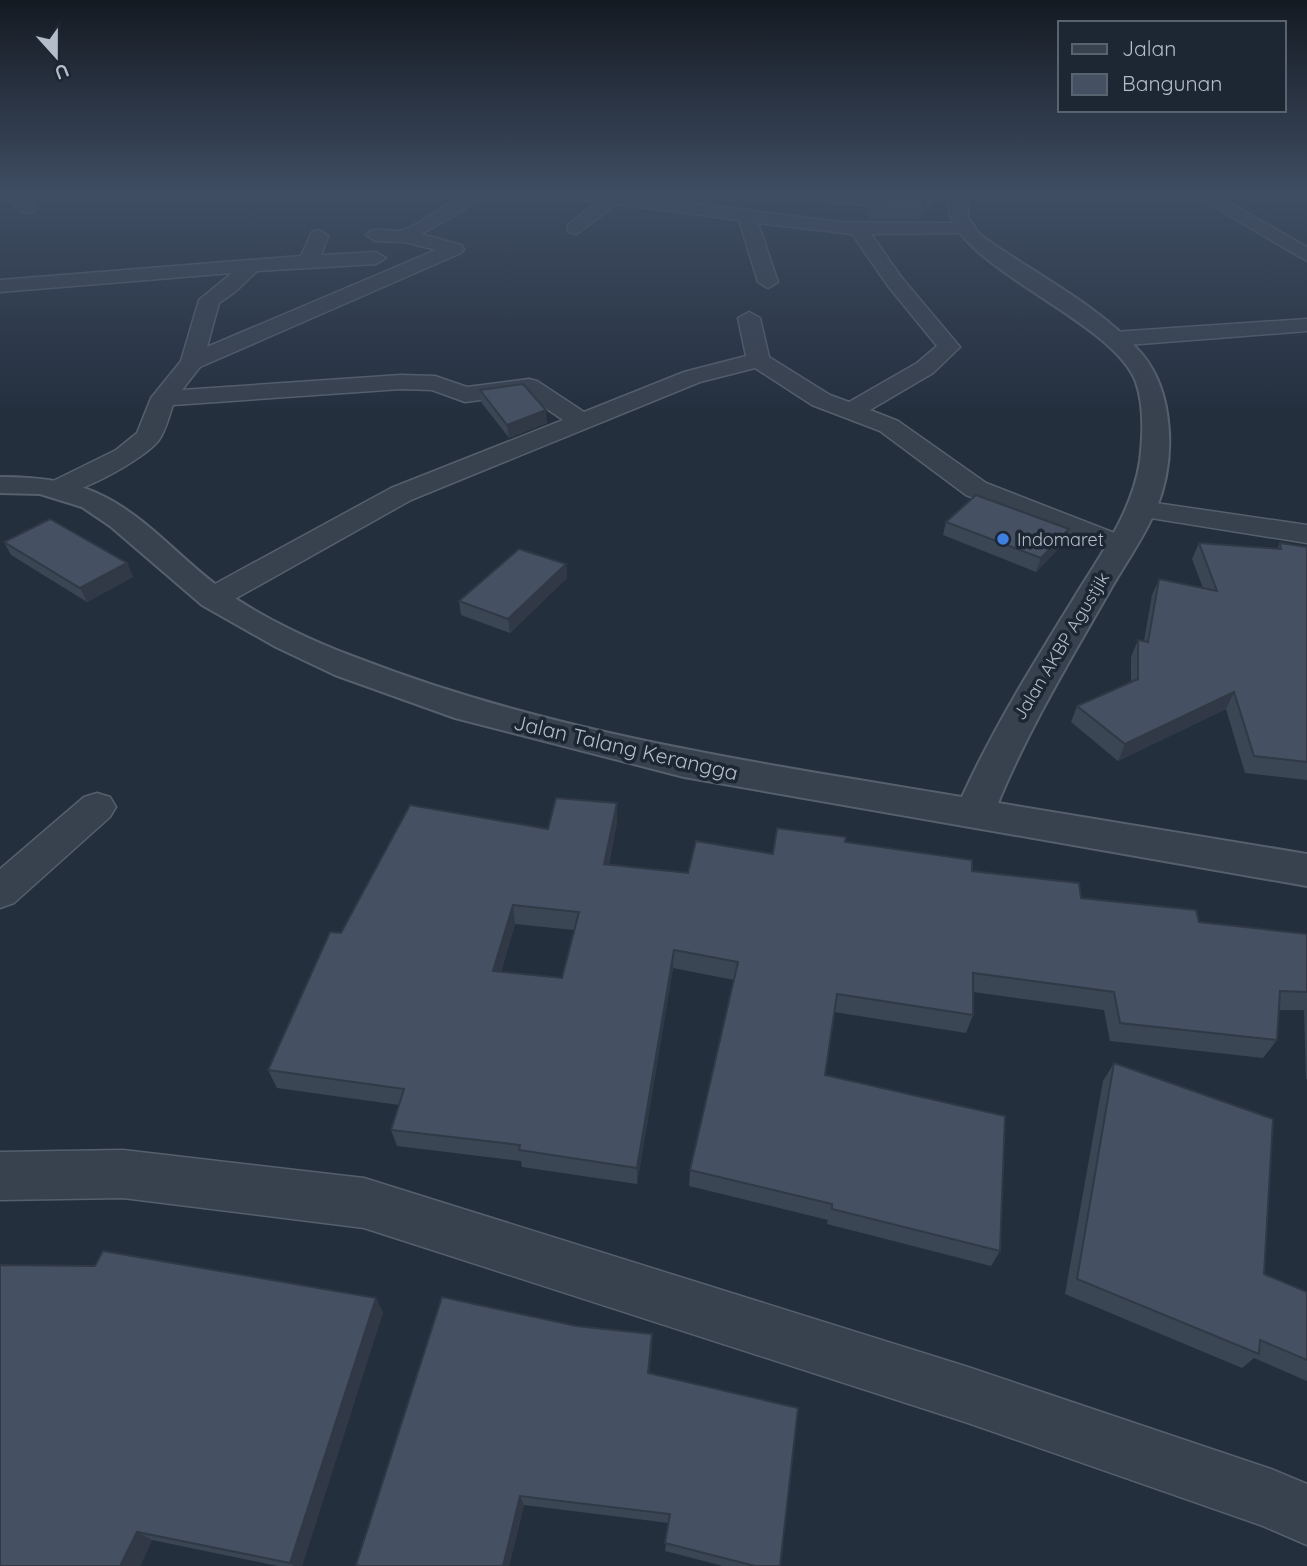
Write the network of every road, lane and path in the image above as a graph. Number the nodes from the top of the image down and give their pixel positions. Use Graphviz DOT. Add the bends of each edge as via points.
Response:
graph roads {
  1 [pos="257,267"];
  2 [pos="412,267"];
  3 [pos="763,267"];
  4 [pos="886,267"];
  5 [pos="1019,267"];
  6 [pos="249,268"];
  7 [pos="768,282"];
  8 [pos="0,286"];
  9 [pos="749,318"];
  10 [pos="1307,325"];
  11 [pos="1114,339"];
  12 [pos="758,359"];
  13 [pos="192,362"];
  14 [pos="163,398"];
  15 [pos="852,411"];
  16 [pos="583,422"];
  17 [pos="0,485"];
  18 [pos="59,489"];
  19 [pos="1142,509"];
  20 [pos="1307,534"];
  21 [pos="1120,545"];
  22 [pos="213,598"];
  23 [pos="97,807"];
  24 [pos="974,814"];
  25 [pos="1307,870"];
  26 [pos="0,892"];
  27 [pos="0,1176"];
  28 [pos="1307,1515"];
  1 -- 6 [label="street"];
  2 -- 13 [label="street"];
  3 -- 7 [label="street"];
  4 -- 15 [label="street" via="949,350"];
  5 -- 11 [label="street, Jalan AKBP Agustjik"];
  6 -- 8 [label="street"];
  6 -- 13 [label="street" via="209,300"];
  9 -- 12 [label="street"];
  10 -- 11 [label="street"];
  11 -- 19 [label="street, Jalan AKBP Agustjik" via="1142,369 1151,391 1156,454"];
  12 -- 15 [label="street" via="800,389"];
  12 -- 16 [label="street" via="692,377"];
  13 -- 14 [label="street"];
  14 -- 16 [label="street" via="401,382 435,383 465,396 529,386"];
  14 -- 18 [label="street" via="148,437 138,446"];
  15 -- 21 [label="street" via="889,426 976,489"];
  16 -- 22 [label="street" via="401,494"];
  17 -- 18 [label="street, Jalan Talang Kerangga"];
  18 -- 22 [label="street, Jalan Talang Kerangga" via="103,507"];
  19 -- 20 [label="street"];
  19 -- 21 [label="street, Jalan AKBP Agustjik"];
  21 -- 24 [label="street, Jalan AKBP Agustjik" via="1007,738"];
  22 -- 24 [label="street, Jalan Talang Kerangga" via="346,667 468,709 684,764"];
  23 -- 26 [label="street"];
  24 -- 25 [label="street, Jalan Talang Kerangga"];
  27 -- 28 [label="street" via="123,1174 364,1203 968,1395"];
}
